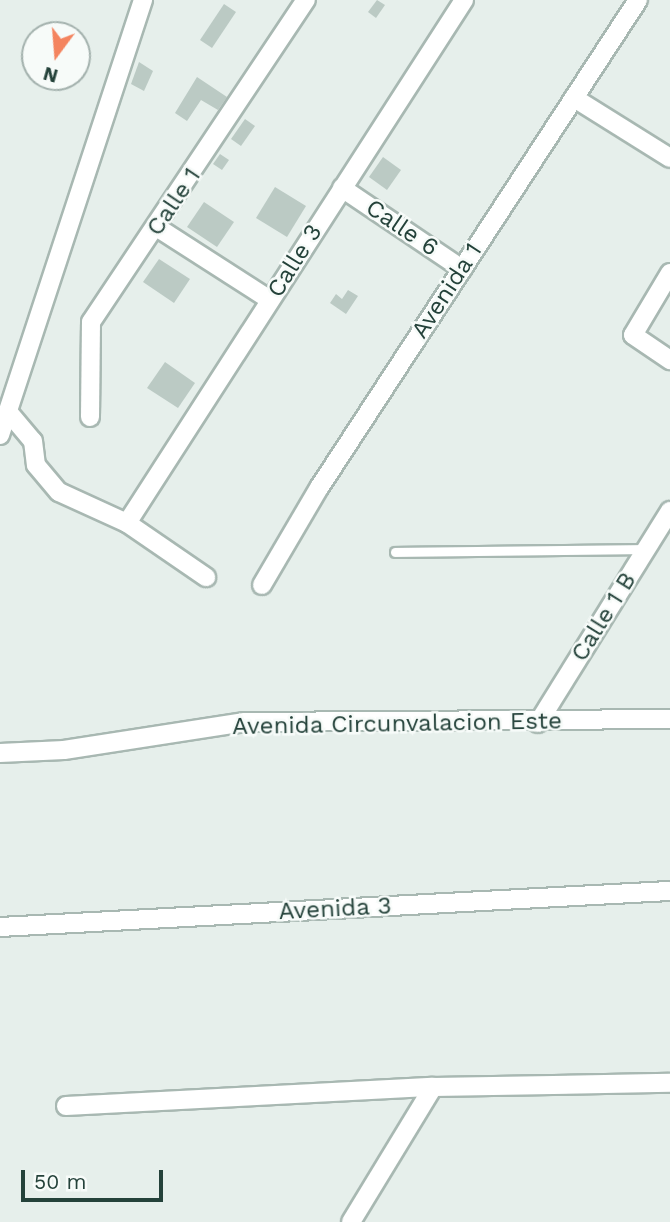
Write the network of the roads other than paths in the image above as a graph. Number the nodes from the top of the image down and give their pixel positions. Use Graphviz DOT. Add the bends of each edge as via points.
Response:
graph roads {
  1 [pos="143,0"];
  2 [pos="306,0"];
  3 [pos="464,0"];
  4 [pos="638,0"];
  5 [pos="574,97"];
  6 [pos="670,158"];
  7 [pos="342,188"];
  8 [pos="158,228"];
  9 [pos="462,269"];
  10 [pos="670,273"];
  11 [pos="270,300"];
  12 [pos="670,360"];
  13 [pos="10,414"];
  14 [pos="90,417"];
  15 [pos="0,435"];
  16 [pos="670,511"];
  17 [pos="127,523"];
  18 [pos="646,549"];
  19 [pos="396,552"];
  20 [pos="206,577"];
  21 [pos="262,585"];
  22 [pos="670,719"];
  23 [pos="538,723"];
  24 [pos="0,753"];
  25 [pos="670,891"];
  26 [pos="0,927"];
  27 [pos="670,1083"];
  28 [pos="433,1087"];
  29 [pos="66,1106"];
  30 [pos="352,1220"];
  1 -- 13 [label="street"];
  2 -- 8 [label="street, Calle 1"];
  3 -- 7 [label="street, Calle 3"];
  4 -- 5 [label="street, Avenida 1"];
  5 -- 6 [label="street"];
  5 -- 9 [label="street, Avenida 1"];
  7 -- 9 [label="street, Calle 6"];
  7 -- 11 [label="street, Calle 3"];
  8 -- 11 [label="street"];
  8 -- 14 [label="street, Calle 1" via="91,322"];
  9 -- 21 [label="street, Avenida 1" via="319,488"];
  10 -- 12 [label="street" via="633,335"];
  11 -- 17 [label="street, Calle 3"];
  13 -- 15 [label="street"];
  13 -- 17 [label="street" via="33,441 36,465 59,492"];
  16 -- 18 [label="street, Calle 1 B"];
  17 -- 20 [label="street"];
  18 -- 19 [label="lane"];
  18 -- 23 [label="street, Calle 1 B"];
  22 -- 23 [label="street, Avenida Circunvalacion Este"];
  23 -- 24 [label="street, Avenida Circunvalacion Este" via="245,722 64,750"];
  25 -- 26 [label="street, Avenida 3"];
  27 -- 28 [label="street"];
  28 -- 29 [label="street"];
  28 -- 30 [label="street"];
}
